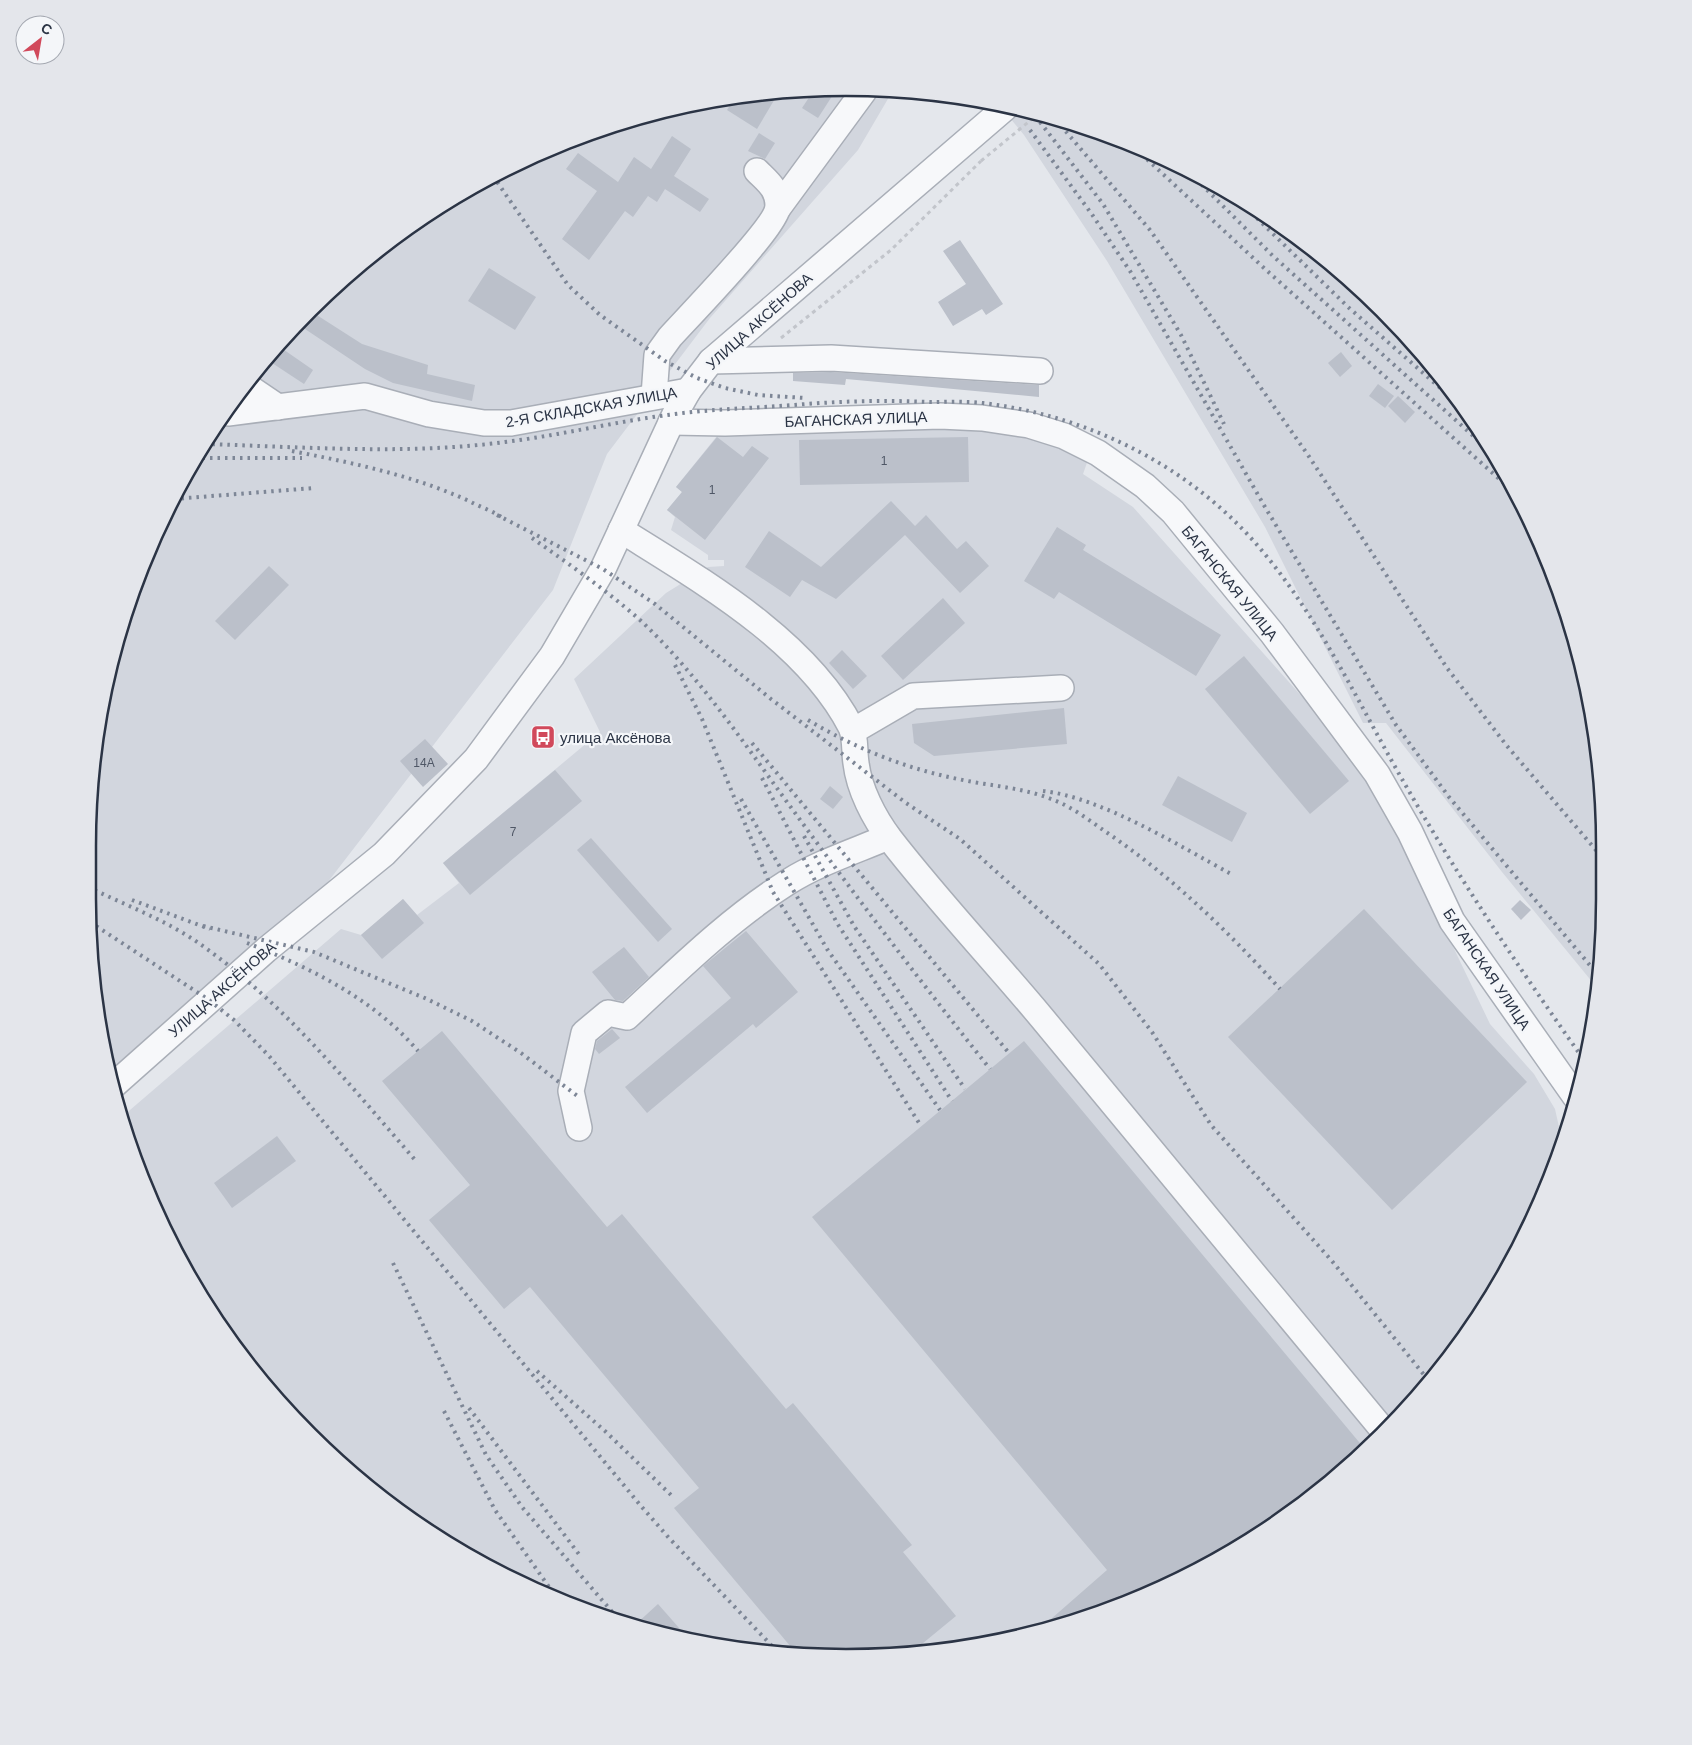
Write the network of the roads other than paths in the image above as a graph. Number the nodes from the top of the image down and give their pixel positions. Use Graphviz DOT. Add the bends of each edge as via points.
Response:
graph roads {
  1 [pos="860,97"];
  2 [pos="999,113"];
  3 [pos="757,172"];
  4 [pos="778,208"];
  5 [pos="711,361"];
  6 [pos="1040,371"];
  7 [pos="252,389"];
  8 [pos="688,391"];
  9 [pos="654,396"];
  10 [pos="278,408"];
  11 [pos="235,412"];
  12 [pos="671,422"];
  13 [pos="620,530"];
  14 [pos="1061,688"];
  15 [pos="853,732"];
  16 [pos="888,837"];
  17 [pos="119,1080"];
  18 [pos="1571,1090"];
  19 [pos="579,1128"];
  20 [pos="1379,1426"];
  1 -- 4 [label="street"];
  2 -- 5 [label="street, УЛИЦА АКСЁНОВА"];
  3 -- 4 [label="street" via="774,188"];
  4 -- 9 [label="street" via="765,230 657,355"];
  5 -- 6 [label="street" via="831,358"];
  5 -- 8 [label="street, УЛИЦА АКСЁНОВА"];
  7 -- 10 [label="street"];
  8 -- 9 [label="street, 2-Я СКЛАДСКАЯ УЛИЦА"];
  8 -- 12 [label="street, УЛИЦА АКСЁНОВА"];
  9 -- 10 [label="street, 2-Я СКЛАДСКАЯ УЛИЦА" via="511,423 484,423 429,414 365,396"];
  10 -- 11 [label="street, 2-Я СКЛАДСКАЯ УЛИЦА"];
  12 -- 13 [label="street, УЛИЦА АКСЁНОВА"];
  12 -- 18 [label="street, БАГАНСКАЯ УЛИЦА" via="940,416 982,418 1029,425 1064,436 1098,454 1145,486 1173,512 1272,633 1377,774 1410,832 1452,921"];
  13 -- 15 [label="street" via="694,577 795,655 833,695"];
  13 -- 17 [label="street, УЛИЦА АКСЁНОВА" via="603,568 552,656 476,759 384,854 266,950"];
  14 -- 15 [label="street" via="913,696"];
  15 -- 16 [label="street" via="856,765 866,799"];
  16 -- 19 [label="street" via="788,882 706,944 627,1017 608,1014 584,1033 571,1090"];
  16 -- 20 [label="street"];
}
